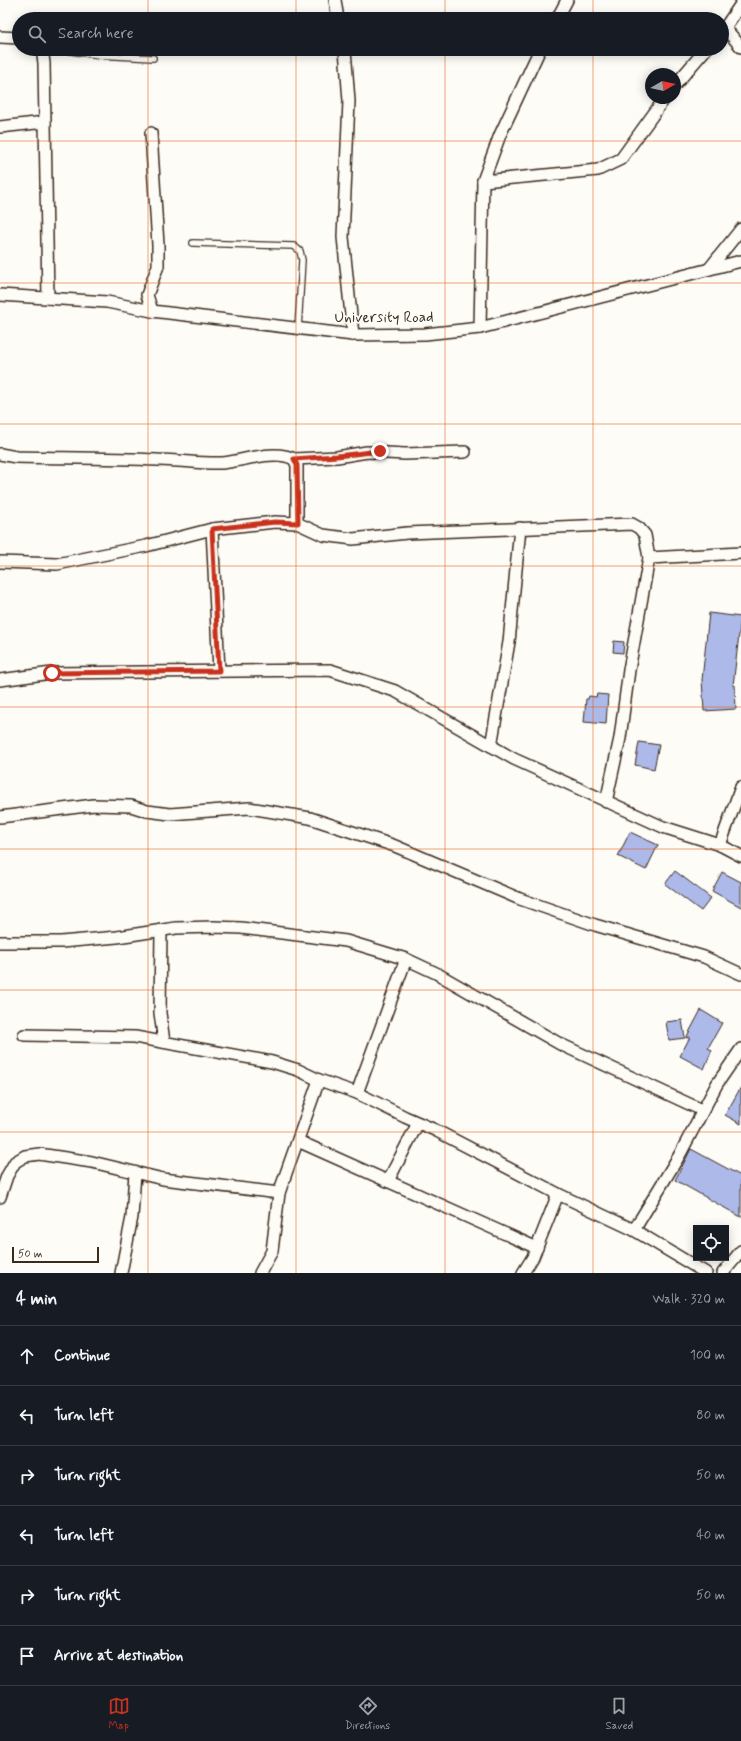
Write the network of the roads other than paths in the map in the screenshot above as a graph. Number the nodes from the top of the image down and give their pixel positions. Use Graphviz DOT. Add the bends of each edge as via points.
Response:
graph roads {
  1 [pos="336,0"];
  2 [pos="567,0"];
  3 [pos="741,4"];
  4 [pos="337,12"];
  5 [pos="561,12"];
  6 [pos="729,22"];
  7 [pos="729,35"];
  8 [pos="0,37"];
  9 [pos="12,38"];
  10 [pos="741,47"];
  11 [pos="43,56"];
  12 [pos="116,56"];
  13 [pos="346,56"];
  14 [pos="537,56"];
  15 [pos="700,56"];
  16 [pos="153,58"];
  17 [pos="681,78"];
  18 [pos="661,104"];
  19 [pos="45,122"];
  20 [pos="0,127"];
  21 [pos="151,133"];
  22 [pos="483,181"];
  23 [pos="741,229"];
  24 [pos="193,242"];
  25 [pos="741,261"];
  26 [pos="709,270"];
  27 [pos="0,295"];
  28 [pos="48,298"];
  29 [pos="152,311"];
  30 [pos="480,328"];
  31 [pos="298,329"];
  32 [pos="353,335"];
  33 [pos="465,452"];
  34 [pos="0,454"];
  35 [pos="294,459"];
  36 [pos="298,523"];
  37 [pos="520,528"];
  38 [pos="212,529"];
  39 [pos="741,553"];
  40 [pos="649,558"];
  41 [pos="0,562"];
  42 [pos="219,671"];
  43 [pos="0,680"];
  44 [pos="491,746"];
  45 [pos="741,787"];
  46 [pos="606,802"];
  47 [pos="0,817"];
  48 [pos="720,845"];
  49 [pos="741,856"];
  50 [pos="161,930"];
  51 [pos="0,942"];
  52 [pos="406,959"];
  53 [pos="741,974"];
  54 [pos="24,1035"];
  55 [pos="164,1042"];
  56 [pos="741,1049"];
  57 [pos="319,1080"];
  58 [pos="358,1093"];
  59 [pos="702,1110"];
  60 [pos="418,1123"];
  61 [pos="298,1141"];
  62 [pos="136,1173"];
  63 [pos="388,1181"];
  64 [pos="279,1193"];
  65 [pos="558,1194"];
  66 [pos="0,1197"];
  67 [pos="634,1230"];
  68 [pos="537,1248"];
  69 [pos="741,1251"];
  70 [pos="121,1273"];
  71 [pos="260,1273"];
  72 [pos="524,1273"];
  73 [pos="706,1273"];
  74 [pos="722,1273"];
  1 -- 4 [label="street"];
  2 -- 5 [label="street"];
  3 -- 6 [label="street"];
  7 -- 10 [label="street"];
  8 -- 9 [label="street"];
  11 -- 19 [label="street"];
  12 -- 16 [label="lane"];
  13 -- 32 [label="street" via="349,102 343,237"];
  14 -- 22 [label="street" via="500,135"];
  15 -- 17 [label="street"];
  18 -- 22 [label="street" via="621,159 598,170"];
  19 -- 20 [label="street"];
  19 -- 28 [label="street"];
  21 -- 29 [label="street" via="158,244 158,266 147,295"];
  22 -- 30 [label="street"];
  23 -- 26 [label="street"];
  24 -- 31 [label="lane" via="294,246 300,251 302,260"];
  25 -- 26 [label="street, University Road"];
  26 -- 30 [label="street, University Road"];
  27 -- 28 [label="street, University Road"];
  28 -- 29 [label="street, University Road" via="107,302"];
  29 -- 31 [label="street, University Road"];
  30 -- 32 [label="street, University Road" via="425,334"];
  31 -- 32 [label="street, University Road"];
  33 -- 35 [label="street" via="405,454 380,451"];
  34 -- 35 [label="street" via="16,457 196,463 223,463 276,456"];
  35 -- 36 [label="street" via="297,465"];
  36 -- 37 [label="street" via="323,535 353,539 407,533"];
  36 -- 38 [label="street" via="275,522"];
  37 -- 40 [label="street" via="632,524 645,535"];
  37 -- 44 [label="street" via="509,642"];
  38 -- 41 [label="street" via="146,546 57,564"];
  38 -- 42 [label="street"];
  39 -- 40 [label="street"];
  40 -- 46 [label="street" via="620,738"];
  42 -- 43 [label="street" via="52,673"];
  42 -- 44 [label="street" via="330,670 395,691"];
  44 -- 46 [label="street"];
  45 -- 48 [label="street"];
  46 -- 48 [label="street" via="662,827"];
  47 -- 53 [label="street" via="94,805 131,806 170,814 249,808 310,818 395,846 520,899 595,926 704,957"];
  48 -- 49 [label="street"];
  50 -- 51 [label="street" via="61,942"];
  50 -- 52 [label="street" via="241,928 346,941"];
  50 -- 55 [label="street" via="159,989"];
  52 -- 58 [label="street"];
  52 -- 59 [label="street" via="436,973 560,1044"];
  54 -- 55 [label="street" via="135,1037"];
  55 -- 57 [label="street" via="272,1062"];
  56 -- 59 [label="street"];
  57 -- 58 [label="street"];
  57 -- 61 [label="street"];
  58 -- 60 [label="street"];
  59 -- 67 [label="street" via="679,1156"];
  60 -- 63 [label="street"];
  60 -- 65 [label="street"];
  61 -- 63 [label="street"];
  61 -- 64 [label="street"];
  62 -- 64 [label="street" via="163,1179"];
  62 -- 66 [label="street" via="85,1161 39,1154 25,1156 15,1162"];
  62 -- 70 [label="street" via="132,1217"];
  63 -- 68 [label="street"];
  64 -- 71 [label="street" via="272,1251"];
  65 -- 67 [label="street"];
  65 -- 68 [label="street"];
  67 -- 73 [label="street"];
  68 -- 72 [label="street"];
  69 -- 74 [label="street"];
}
